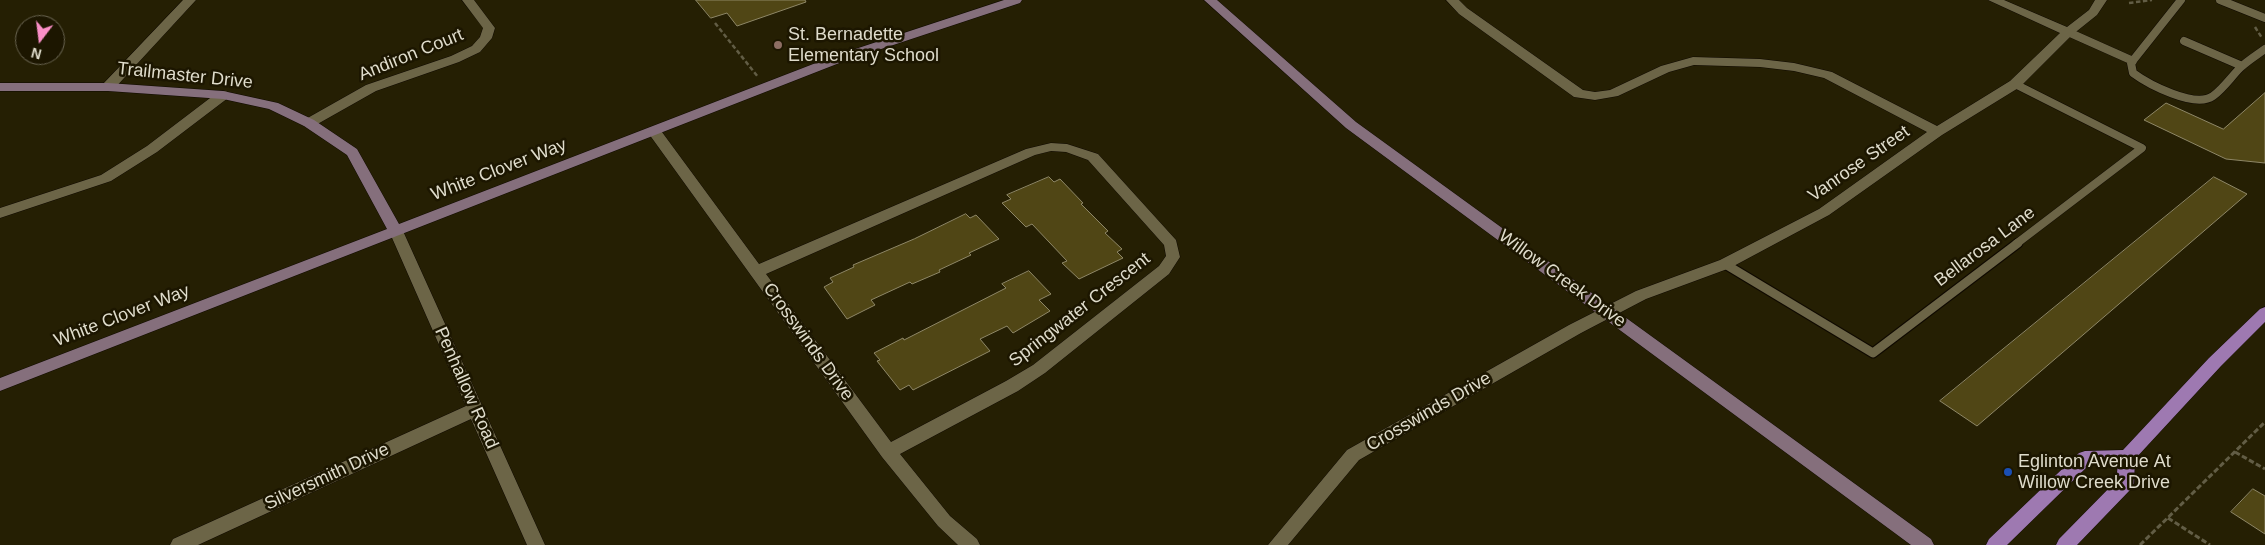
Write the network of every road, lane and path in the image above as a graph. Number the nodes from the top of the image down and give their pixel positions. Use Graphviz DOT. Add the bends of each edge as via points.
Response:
graph roads {
  1 [pos="190,0"];
  2 [pos="468,0"];
  3 [pos="1016,0"];
  4 [pos="1210,0"];
  5 [pos="1452,0"];
  6 [pos="1994,0"];
  7 [pos="2101,0"];
  8 [pos="2152,0"];
  9 [pos="2181,0"];
  10 [pos="2220,0"];
  11 [pos="2130,3"];
  12 [pos="2265,18"];
  13 [pos="714,23"];
  14 [pos="2068,32"];
  15 [pos="2184,40"];
  16 [pos="2265,49"];
  17 [pos="2133,61"];
  18 [pos="2242,66"];
  19 [pos="2015,84"];
  20 [pos="0,87"];
  21 [pos="108,87"];
  22 [pos="766,87"];
  23 [pos="223,95"];
  24 [pos="309,123"];
  25 [pos="654,131"];
  26 [pos="1938,132"];
  27 [pos="0,213"];
  28 [pos="396,231"];
  29 [pos="1725,264"];
  30 [pos="756,272"];
  31 [pos="1608,312"];
  32 [pos="2265,313"];
  33 [pos="0,385"];
  34 [pos="476,409"];
  35 [pos="2265,422"];
  36 [pos="888,452"];
  37 [pos="2235,452"];
  38 [pos="2127,457"];
  39 [pos="2265,469"];
  40 [pos="2168,518"];
  41 [pos="179,545"];
  42 [pos="536,545"];
  43 [pos="971,545"];
  44 [pos="1277,545"];
  45 [pos="1925,545"];
  46 [pos="1995,545"];
  47 [pos="2065,545"];
  48 [pos="2140,545"];
  49 [pos="2210,545"];
  1 -- 21 [label="street"];
  2 -- 24 [label="street, Andiron Court" via="488,28 486,38 476,49 370,88"];
  3 -- 22 [label="street, White Clover Way" via="879,45"];
  4 -- 31 [label="street, Willow Creek Drive" via="1351,125"];
  5 -- 26 [label="street" via="1462,11 1580,94 1613,93 1693,61 1768,64 1828,75"];
  6 -- 14 [label="street"];
  7 -- 14 [label="street, Vanrose Street" via="2093,12"];
  8 -- 11 [label="path"];
  9 -- 17 [label="lane"];
  10 -- 12 [label="lane"];
  13 -- 22 [label="path"];
  14 -- 17 [label="lane"];
  14 -- 19 [label="street, Vanrose Street"];
  15 -- 18 [label="lane"];
  16 -- 18 [label="lane"];
  17 -- 18 [label="lane" via="2131,69 2142,80 2194,100 2212,97"];
  19 -- 26 [label="street, Vanrose Street"];
  19 -- 29 [label="lane, Bellarosa Lane" via="2142,148 1873,353"];
  20 -- 21 [label="street, Trailmaster Drive"];
  21 -- 23 [label="street, Trailmaster Drive"];
  22 -- 25 [label="street, White Clover Way"];
  23 -- 24 [label="street, Trailmaster Drive" via="273,106"];
  23 -- 27 [label="street" via="152,149 106,178"];
  24 -- 28 [label="street, Trailmaster Drive" via="352,152"];
  25 -- 28 [label="street, White Clover Way"];
  25 -- 30 [label="street, Crosswinds Drive"];
  26 -- 29 [label="street, Vanrose Street" via="1824,212"];
  28 -- 33 [label="street, White Clover Way"];
  28 -- 34 [label="street, Penhallow Road"];
  29 -- 31 [label="street, Vanrose Street" via="1641,295"];
  30 -- 36 [label="street, Crosswinds Drive"];
  30 -- 36 [label="street, Springwater Crescent" via="1032,152 1051,147 1067,148 1093,157 1171,244 1172,257 1164,270 1039,369"];
  31 -- 44 [label="street, Crosswinds Drive" via="1353,455"];
  31 -- 45 [label="street, Willow Creek Drive"];
  32 -- 38 [label="main road"];
  34 -- 41 [label="street, Silversmith Drive"];
  34 -- 42 [label="street, Penhallow Road"];
  35 -- 37 [label="path"];
  36 -- 43 [label="street, Crosswinds Drive" via="944,521"];
  37 -- 39 [label="path"];
  37 -- 40 [label="path"];
  38 -- 46 [label="main road" via="2085,458"];
  38 -- 47 [label="main road" via="2125,484"];
  40 -- 48 [label="path"];
  40 -- 49 [label="path"];
}
